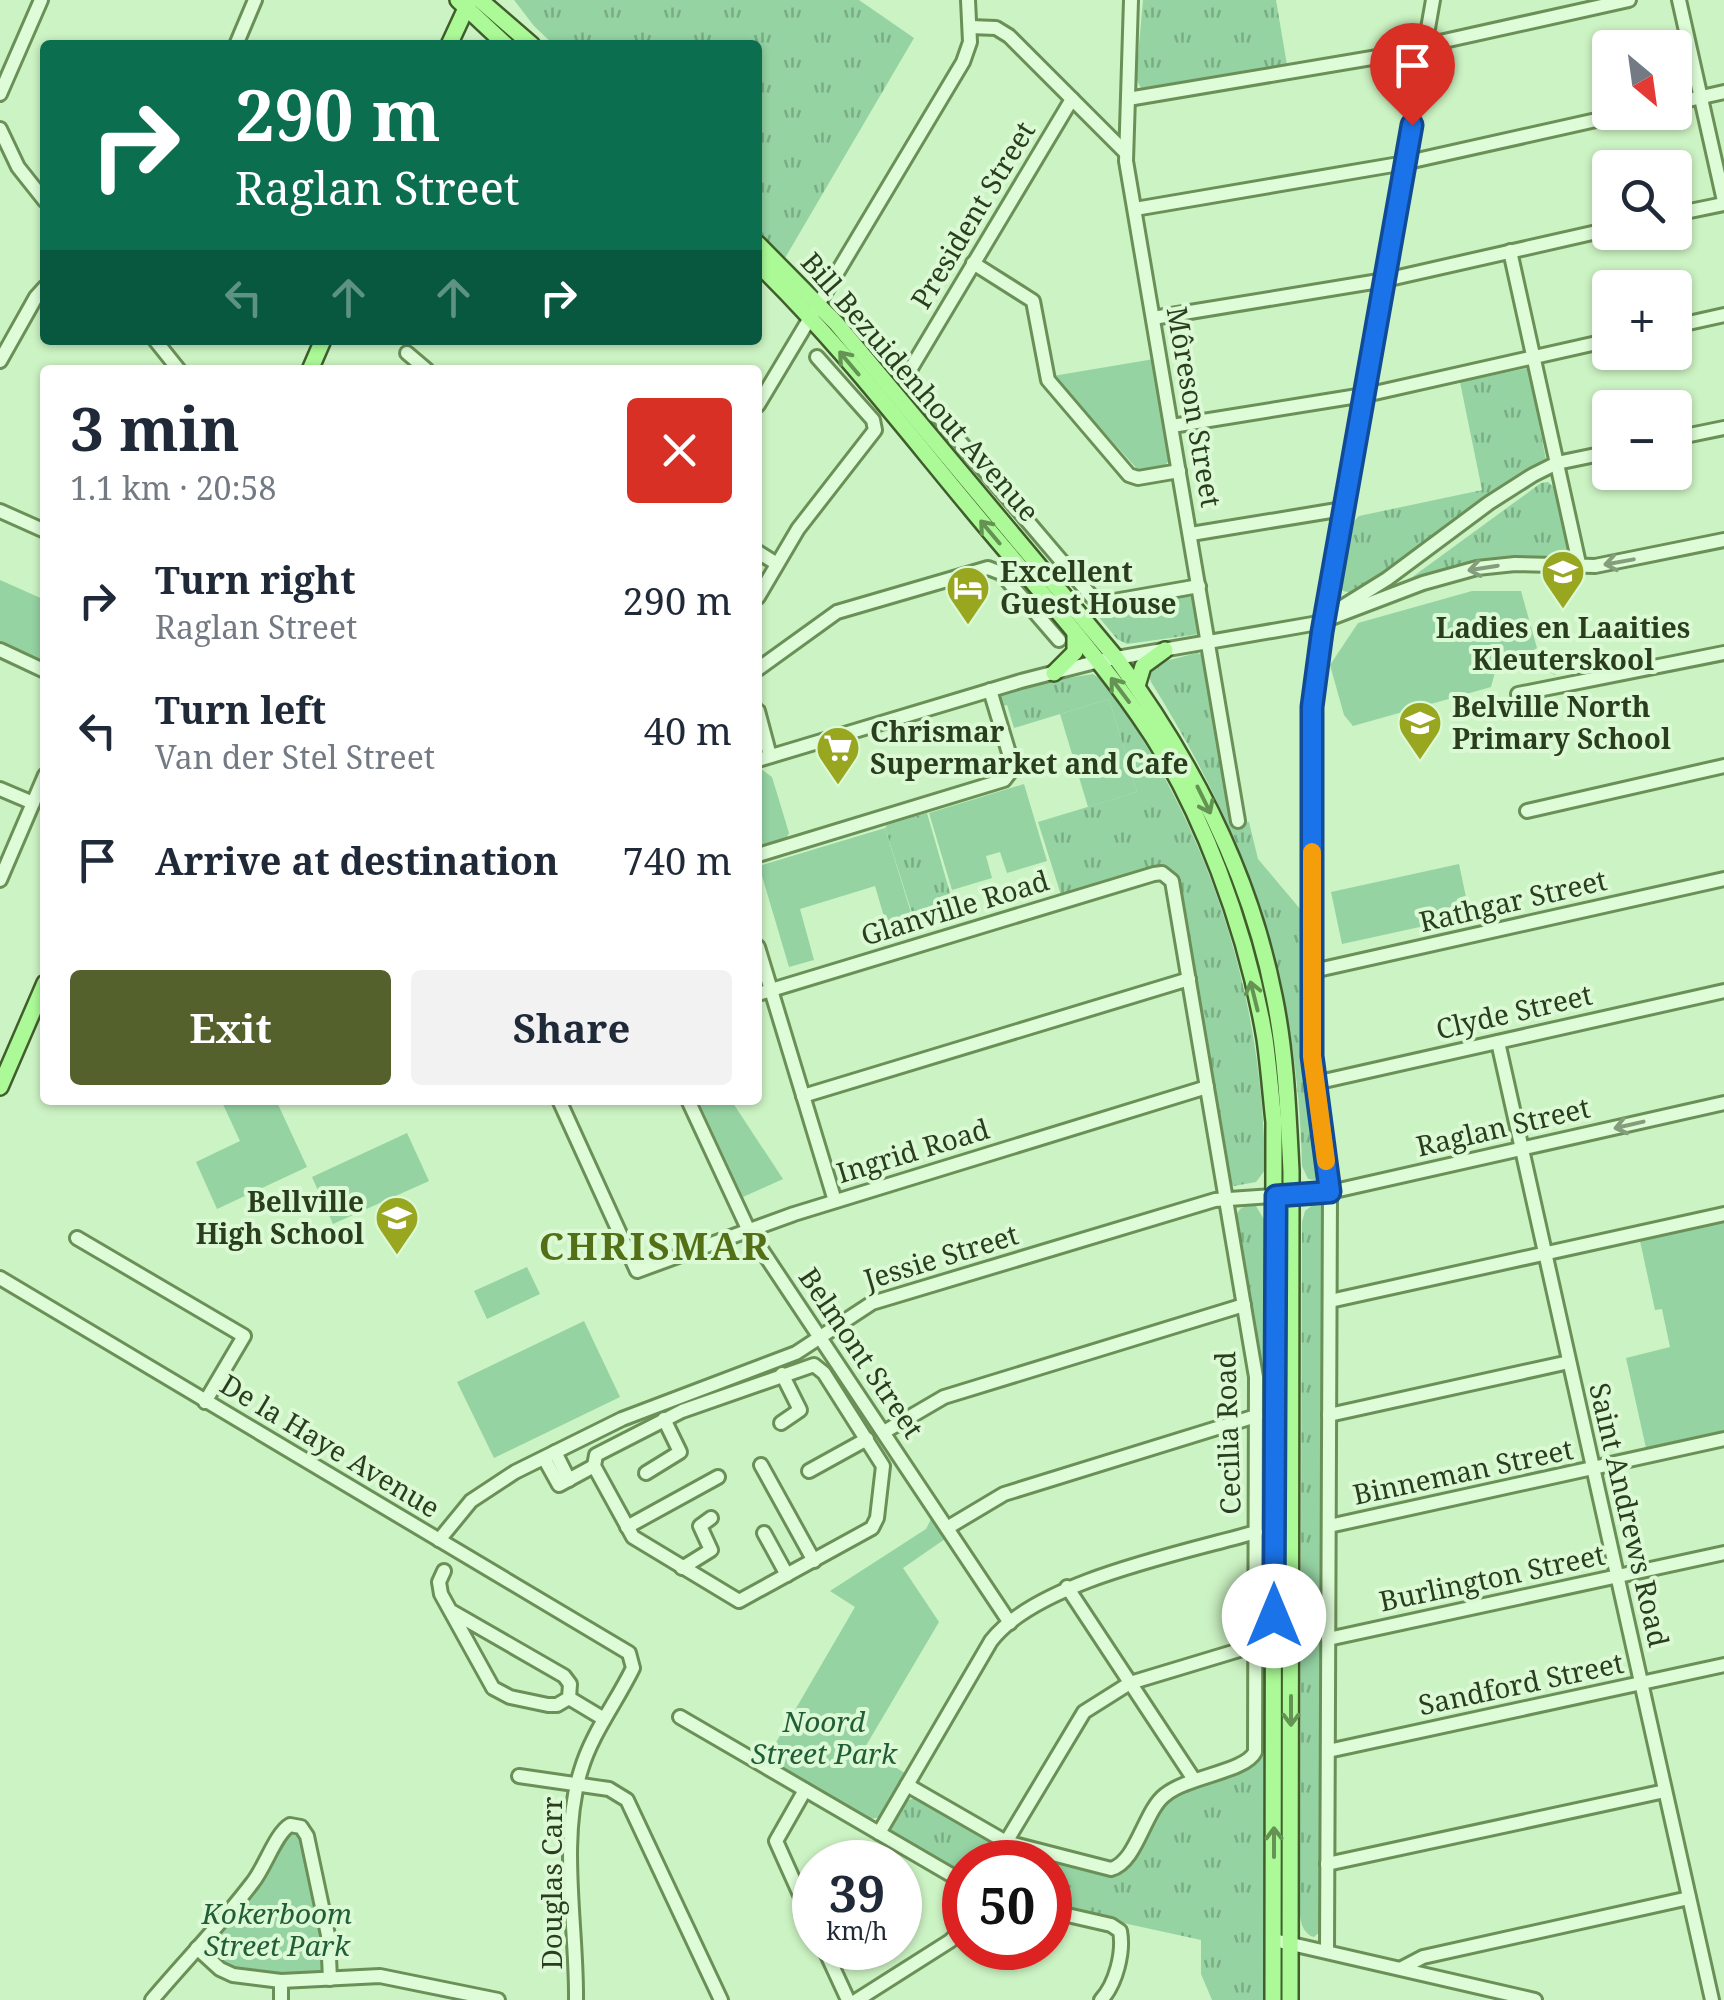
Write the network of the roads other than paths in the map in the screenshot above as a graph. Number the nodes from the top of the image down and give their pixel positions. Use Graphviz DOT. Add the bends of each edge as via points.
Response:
graph roads {
  1 [pos="41,0"];
  2 [pos="255,0"];
  3 [pos="968,0"];
  4 [pos="1131,0"];
  5 [pos="1434,0"];
  6 [pos="1629,0"];
  7 [pos="1679,0"];
  8 [pos="468,2"];
  9 [pos="970,27"];
  10 [pos="238,40"];
  11 [pos="451,40"];
  12 [pos="502,40"];
  13 [pos="525,40"];
  14 [pos="1424,49"];
  15 [pos="1724,92"];
  16 [pos="0,94"];
  17 [pos="1701,97"];
  18 [pos="1072,99"];
  19 [pos="1128,99"];
  20 [pos="1692,99"];
  21 [pos="1126,120"];
  22 [pos="1592,121"];
  23 [pos="1097,125"];
  24 [pos="0,129"];
  25 [pos="1126,154"];
  26 [pos="5,156"];
  27 [pos="1406,162"];
  28 [pos="40,195"];
  29 [pos="1724,202"];
  30 [pos="1135,210"];
  31 [pos="1692,210"];
  32 [pos="1592,233"];
  33 [pos="762,249"];
  34 [pos="1510,251"];
  35 [pos="972,263"];
  36 [pos="762,267"];
  37 [pos="1385,280"];
  38 [pos="40,293"];
  39 [pos="815,311"];
  40 [pos="1724,315"];
  41 [pos="1153,318"];
  42 [pos="1692,322"];
  43 [pos="1592,344"];
  44 [pos="159,345"];
  45 [pos="407,353"];
  46 [pos="817,357"];
  47 [pos="1534,357"];
  48 [pos="0,361"];
  49 [pos="175,365"];
  50 [pos="421,365"];
  51 [pos="1364,394"];
  52 [pos="762,398"];
  53 [pos="1172,426"];
  54 [pos="1724,428"];
  55 [pos="1692,435"];
  56 [pos="1592,456"];
  57 [pos="1558,464"];
  58 [pos="1180,471"];
  59 [pos="1343,509"];
  60 [pos="0,511"];
  61 [pos="40,529"];
  62 [pos="1191,534"];
  63 [pos="1724,540"];
  64 [pos="762,555"];
  65 [pos="777,564"];
  66 [pos="1580,568"];
  67 [pos="1199,586"];
  68 [pos="762,591"];
  69 [pos="1322,621"];
  70 [pos="1075,633"];
  71 [pos="1059,640"];
  72 [pos="1209,642"];
  73 [pos="0,650"];
  74 [pos="1165,650"];
  75 [pos="1724,653"];
  76 [pos="1116,658"];
  77 [pos="1099,661"];
  78 [pos="762,666"];
  79 [pos="40,669"];
  80 [pos="1054,673"];
  81 [pos="1137,686"];
  82 [pos="990,690"];
  83 [pos="1518,694"];
  84 [pos="764,758"];
  85 [pos="1724,766"];
  86 [pos="40,787"];
  87 [pos="0,789"];
  88 [pos="33,803"];
  89 [pos="1527,811"];
  90 [pos="1238,821"];
  91 [pos="762,854"];
  92 [pos="1166,875"];
  93 [pos="0,880"];
  94 [pos="1724,880"];
  95 [pos="1313,972"];
  96 [pos="1189,978"];
  97 [pos="1724,991"];
  98 [pos="764,992"];
  99 [pos="40,995"];
  100 [pos="1498,1042"];
  101 [pos="1315,1082"];
  102 [pos="0,1087"];
  103 [pos="1207,1087"];
  104 [pos="803,1096"];
  105 [pos="1724,1104"];
  106 [pos="560,1105"];
  107 [pos="690,1105"];
  108 [pos="1522,1149"];
  109 [pos="1330,1192"];
  110 [pos="1284,1195"];
  111 [pos="1226,1198"];
  112 [pos="835,1201"];
  113 [pos="1724,1214"];
  114 [pos="748,1231"];
  115 [pos="77,1238"];
  116 [pos="1545,1254"];
  117 [pos="0,1278"];
  118 [pos="1330,1301"];
  119 [pos="1244,1305"];
  120 [pos="821,1337"];
  121 [pos="1570,1362"];
  122 [pos="782,1374"];
  123 [pos="205,1402"];
  124 [pos="1330,1415"];
  125 [pos="1256,1416"];
  126 [pos="664,1419"];
  127 [pos="780,1423"];
  128 [pos="884,1432"];
  129 [pos="867,1439"];
  130 [pos="1724,1439"];
  131 [pos="553,1463"];
  132 [pos="761,1465"];
  133 [pos="594,1466"];
  134 [pos="1593,1470"];
  135 [pos="809,1471"];
  136 [pos="646,1473"];
  137 [pos="718,1477"];
  138 [pos="711,1518"];
  139 [pos="1329,1526"];
  140 [pos="628,1527"];
  141 [pos="947,1528"];
  142 [pos="1256,1532"];
  143 [pos="764,1533"];
  144 [pos="439,1540"];
  145 [pos="1724,1553"];
  146 [pos="814,1560"];
  147 [pos="682,1568"];
  148 [pos="444,1571"];
  149 [pos="788,1576"];
  150 [pos="1617,1576"];
  151 [pos="1066,1587"];
  152 [pos="450,1611"];
  153 [pos="1010,1623"];
  154 [pos="1328,1639"];
  155 [pos="1256,1646"];
  156 [pos="632,1659"];
  157 [pos="1724,1665"];
  158 [pos="1130,1683"];
  159 [pos="1641,1684"];
  160 [pos="569,1698"];
  161 [pos="680,1717"];
  162 [pos="604,1719"];
  163 [pos="1328,1751"];
  164 [pos="519,1776"];
  165 [pos="1193,1778"];
  166 [pos="577,1785"];
  167 [pos="907,1786"];
  168 [pos="805,1790"];
  169 [pos="1665,1790"];
  170 [pos="879,1834"];
  171 [pos="1002,1840"];
  172 [pos="1007,1840"];
  173 [pos="1072,1859"];
  174 [pos="1328,1864"];
  175 [pos="942,1871"];
  176 [pos="792,1877"];
  177 [pos="1689,1898"];
  178 [pos="1072,1916"];
  179 [pos="1282,1941"];
  180 [pos="942,1946"];
  181 [pos="197,1948"];
  182 [pos="1327,1951"];
  183 [pos="1402,1968"];
  184 [pos="834,1970"];
  185 [pos="330,1980"];
  186 [pos="281,1981"];
  187 [pos="460,1996"];
  188 [pos="152,2000"];
  189 [pos="281,2000"];
  190 [pos="498,2000"];
  191 [pos="576,2000"];
  192 [pos="721,2000"];
  193 [pos="848,2000"];
  194 [pos="857,2000"];
  195 [pos="1101,2000"];
  196 [pos="1273,2000"];
  197 [pos="1290,2000"];
  198 [pos="1532,2000"];
  199 [pos="1712,2000"];
  1 -- 16 [label="street"];
  2 -- 10 [label="street"];
  3 -- 9 [label="street"];
  4 -- 19 [label="street, Môreson Street"];
  5 -- 14 [label="street"];
  6 -- 14 [label="street"];
  7 -- 17 [label="street"];
  8 -- 11 [label="main road"];
  8 -- 12 [label="main road"];
  8 -- 13 [label="main road"];
  9 -- 18 [label="street" via="1009,36"];
  9 -- 39 [label="street" via="968,50"];
  14 -- 19 [label="street"];
  14 -- 27 [label="street"];
  15 -- 17 [label="street"];
  17 -- 20 [label="street"];
  17 -- 29 [label="street"];
  18 -- 23 [label="street"];
  18 -- 35 [label="street, President Street"];
  19 -- 21 [label="street, Môreson Street"];
  21 -- 23 [label="street"];
  21 -- 25 [label="street, Môreson Street"];
  22 -- 27 [label="street"];
  23 -- 25 [label="street"];
  24 -- 26 [label="street"];
  25 -- 30 [label="street, Môreson Street"];
  26 -- 28 [label="street"];
  27 -- 30 [label="street"];
  27 -- 37 [label="street"];
  29 -- 31 [label="street"];
  30 -- 41 [label="street, Môreson Street"];
  32 -- 34 [label="street"];
  33 -- 39 [label="main road, Bill Bezuidenhout Avenue"];
  34 -- 37 [label="street"];
  34 -- 47 [label="street"];
  35 -- 58 [label="street" via="1034,301 1048,380 1129,475"];
  35 -- 67 [label="street, President Street" via="910,370 914,389 1092,597 1112,601"];
  36 -- 39 [label="main road, Bill Bezuidenhout Avenue"];
  37 -- 41 [label="street"];
  37 -- 51 [label="street"];
  38 -- 48 [label="street"];
  39 -- 52 [label="street"];
  70 -- 39 [label="main road, Bill Bezuidenhout Avenue, one-way"];
  39 -- 76 [label="main road, Bill Bezuidenhout Avenue"];
  40 -- 42 [label="street"];
  41 -- 53 [label="street, Môreson Street"];
  43 -- 47 [label="street"];
  44 -- 49 [label="street"];
  45 -- 50 [label="street"];
  46 -- 65 [label="street" via="875,430"];
  47 -- 51 [label="street"];
  47 -- 57 [label="street"];
  51 -- 53 [label="street"];
  51 -- 59 [label="street"];
  53 -- 58 [label="street, Môreson Street"];
  54 -- 55 [label="street"];
  56 -- 57 [label="street"];
  57 -- 66 [label="street"];
  57 -- 69 [label="street" via="1496,498"];
  58 -- 62 [label="street, Môreson Street"];
  59 -- 62 [label="street"];
  59 -- 69 [label="street"];
  60 -- 61 [label="street"];
  62 -- 67 [label="street, Môreson Street"];
  63 -- 66 [label="street, one-way"];
  64 -- 65 [label="street"];
  65 -- 68 [label="street"];
  66 -- 69 [label="street, one-way" via="1476,568"];
  67 -- 72 [label="street, Môreson Street"];
  69 -- 72 [label="street"];
  69 -- 95 [label="street" via="1312,707"];
  70 -- 77 [label="main road, Bill Bezuidenhout Avenue"];
  70 -- 80 [label="main road" via="1075,652"];
  71 -- 78 [label="street" via="1001,573 988,568 837,612"];
  72 -- 74 [label="street"];
  72 -- 90 [label="street, Môreson Street"];
  73 -- 79 [label="street"];
  74 -- 76 [label="street"];
  74 -- 81 [label="main road" via="1143,666"];
  75 -- 83 [label="street"];
  76 -- 77 [label="street"];
  76 -- 81 [label="main road, Bill Bezuidenhout Avenue"];
  77 -- 80 [label="street"];
  110 -- 77 [label="main road, Bill Bezuidenhout Avenue, one-way" via="1264,1039 1232,908 1176,778"];
  80 -- 82 [label="street"];
  81 -- 110 [label="main road, Bill Bezuidenhout Avenue, one-way" via="1192,774 1248,903 1274,994 1285,1070"];
  82 -- 84 [label="street"];
  82 -- 91 [label="street" via="1012,763 1004,780"];
  85 -- 89 [label="street"];
  86 -- 88 [label="street"];
  87 -- 88 [label="street"];
  88 -- 93 [label="street"];
  92 -- 96 [label="street, Cecilia Road"];
  92 -- 98 [label="street, Glanville Road"];
  94 -- 95 [label="street, Rathgar Street"];
  95 -- 101 [label="street"];
  96 -- 103 [label="street, Cecilia Road"];
  96 -- 104 [label="street"];
  97 -- 100 [label="street, Clyde Street"];
  98 -- 104 [label="street"];
  99 -- 102 [label="main road"];
  100 -- 101 [label="street, Clyde Street"];
  100 -- 108 [label="street, Saint Andrews Road"];
  101 -- 109 [label="street"];
  103 -- 111 [label="street, Cecilia Road"];
  103 -- 112 [label="street, Ingrid Road"];
  104 -- 112 [label="street"];
  105 -- 108 [label="street, Raglan Street, one-way"];
  106 -- 114 [label="street, Ingrid Road" via="637,1271"];
  107 -- 114 [label="street, Belmont Street"];
  108 -- 109 [label="street, Raglan Street"];
  108 -- 116 [label="street, Saint Andrews Road"];
  109 -- 110 [label="street, Raglan Street"];
  109 -- 118 [label="street"];
  110 -- 111 [label="street, Jessie Street"];
  110 -- 179 [label="main road, Bill Bezuidenhout Avenue"];
  111 -- 119 [label="street, Cecilia Road"];
  111 -- 120 [label="street, Jessie Street" via="872,1303"];
  112 -- 114 [label="street, Ingrid Road"];
  113 -- 116 [label="street"];
  114 -- 120 [label="street, Belmont Street"];
  115 -- 123 [label="street" via="244,1336"];
  116 -- 118 [label="street"];
  116 -- 121 [label="street, Saint Andrews Road"];
  117 -- 123 [label="street, De la Haye Avenue"];
  118 -- 124 [label="street"];
  119 -- 125 [label="street, Cecilia Road"];
  119 -- 128 [label="street" via="944,1397"];
  120 -- 128 [label="street, Belmont Street"];
  120 -- 131 [label="street, Jessie Street" via="796,1353 622,1419"];
  121 -- 124 [label="street"];
  121 -- 134 [label="street, Saint Andrews Road"];
  122 -- 126 [label="street"];
  122 -- 127 [label="street" via="800,1406"];
  122 -- 129 [label="street" via="819,1367"];
  123 -- 144 [label="street, De la Haye Avenue"];
  124 -- 139 [label="street"];
  125 -- 141 [label="street" via="1004,1494"];
  125 -- 142 [label="street, Cecilia Road"];
  126 -- 133 [label="street" via="596,1456"];
  126 -- 136 [label="street" via="680,1452"];
  128 -- 141 [label="street, Belmont Street"];
  129 -- 135 [label="street"];
  129 -- 146 [label="street" via="883,1466 876,1522"];
  130 -- 134 [label="street, Binneman Street"];
  131 -- 133 [label="street" via="564,1482"];
  131 -- 144 [label="street, Jessie Street" via="490,1486"];
  132 -- 146 [label="street"];
  133 -- 140 [label="street"];
  134 -- 139 [label="street, Binneman Street"];
  134 -- 150 [label="street, Saint Andrews Road"];
  137 -- 140 [label="street"];
  138 -- 147 [label="street" via="700,1526 711,1550"];
  139 -- 154 [label="street"];
  140 -- 147 [label="street" via="642,1545"];
  141 -- 153 [label="street, Belmont Street"];
  142 -- 151 [label="street"];
  142 -- 155 [label="street, Cecilia Road"];
  143 -- 149 [label="street"];
  144 -- 156 [label="street, De la Haye Avenue"];
  145 -- 150 [label="street, Burlington Street"];
  146 -- 149 [label="street"];
  147 -- 149 [label="street" via="740,1600"];
  148 -- 152 [label="street" via="438,1587"];
  150 -- 154 [label="street, Burlington Street"];
  150 -- 159 [label="street, Saint Andrews Road"];
  151 -- 153 [label="street"];
  151 -- 158 [label="street"];
  152 -- 160 [label="street" via="564,1676"];
  152 -- 160 [label="street" via="500,1694 557,1706"];
  153 -- 167 [label="street" via="990,1641"];
  154 -- 163 [label="street"];
  155 -- 158 [label="street"];
  155 -- 165 [label="street, Cecilia Road" via="1252,1758"];
  156 -- 162 [label="street, Douglas Carr"];
  157 -- 159 [label="street, Sandford Street"];
  158 -- 165 [label="street"];
  158 -- 172 [label="street" via="1078,1718"];
  159 -- 163 [label="street, Sandford Street"];
  159 -- 169 [label="street, Saint Andrews Road"];
  160 -- 162 [label="street"];
  161 -- 168 [label="street"];
  162 -- 166 [label="street, Douglas Carr"];
  163 -- 174 [label="street"];
  164 -- 166 [label="street"];
  165 -- 173 [label="street" via="1161,1798 1116,1868"];
  166 -- 191 [label="street, Douglas Carr"];
  166 -- 192 [label="street" via="614,1791 630,1804"];
  167 -- 170 [label="street"];
  167 -- 171 [label="street"];
  168 -- 170 [label="street"];
  168 -- 176 [label="street" via="776,1841"];
  169 -- 174 [label="street"];
  169 -- 177 [label="street, Saint Andrews Road"];
  170 -- 175 [label="street"];
  174 -- 182 [label="street"];
  177 -- 183 [label="street" via="1422,1957"];
  177 -- 199 [label="street, Saint Andrews Road"];
  178 -- 195 [label="street" via="1120,1931 1113,1984"];
  179 -- 182 [label="street"];
  179 -- 196 [label="main road, Bill Bezuidenhout Avenue"];
  179 -- 197 [label="main road, Bill Bezuidenhout Avenue"];
  180 -- 194 [label="street"];
  181 -- 185 [label="street" via="253,1882 282,1831 298,1825 307,1836 323,1906"];
  181 -- 186 [label="street" via="229,1974"];
  181 -- 188 [label="street"];
  182 -- 183 [label="street"];
  183 -- 198 [label="street"];
  184 -- 193 [label="street"];
  185 -- 186 [label="street"];
  185 -- 187 [label="street" via="380,1976"];
  186 -- 189 [label="street"];
  187 -- 190 [label="street"];
}
